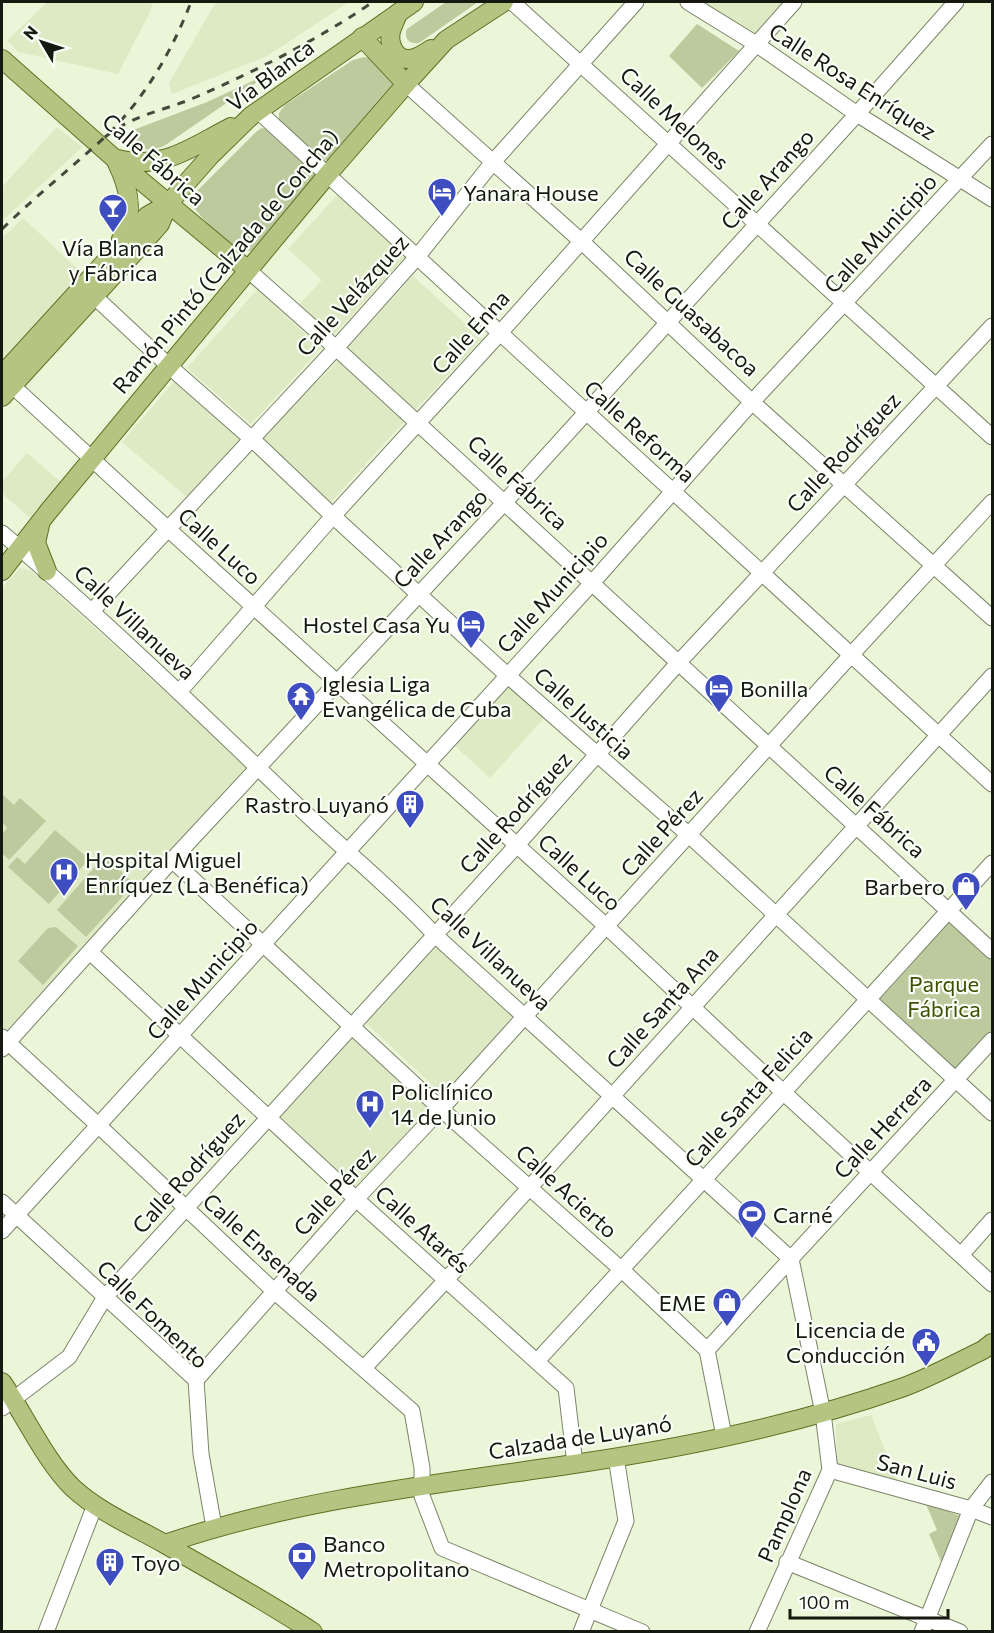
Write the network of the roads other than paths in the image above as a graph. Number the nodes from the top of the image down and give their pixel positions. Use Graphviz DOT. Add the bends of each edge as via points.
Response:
graph roads {
  1 [pos="414,2"];
  2 [pos="504,2"];
  3 [pos="512,2"];
  4 [pos="636,2"];
  5 [pos="688,2"];
  6 [pos="794,2"];
  7 [pos="956,2"];
  8 [pos="398,13"];
  9 [pos="362,37"];
  10 [pos="446,40"];
  11 [pos="756,44"];
  12 [pos="403,58"];
  13 [pos="2,59"];
  14 [pos="581,62"];
  15 [pos="419,69"];
  16 [pos="406,84"];
  17 [pos="255,114"];
  18 [pos="857,114"];
  19 [pos="669,143"];
  20 [pos="993,144"];
  21 [pos="115,159"];
  22 [pos="493,162"];
  23 [pos="328,174"];
  24 [pos="961,178"];
  25 [pos="993,199"];
  26 [pos="168,204"];
  27 [pos="757,224"];
  28 [pos="199,230"];
  29 [pos="153,232"];
  30 [pos="581,241"];
  31 [pos="116,250"];
  32 [pos="417,257"];
  33 [pos="248,270"];
  34 [pos="95,297"];
  35 [pos="845,304"];
  36 [pos="667,322"];
  37 [pos="993,326"];
  38 [pos="500,333"];
  39 [pos="336,348"];
  40 [pos="169,366"];
  41 [pos="4,384"];
  42 [pos="936,386"];
  43 [pos="752,402"];
  44 [pos="586,412"];
  45 [pos="419,424"];
  46 [pos="993,437"];
  47 [pos="252,439"];
  48 [pos="92,460"];
  49 [pos="843,484"];
  50 [pos="673,492"];
  51 [pos="993,502"];
  52 [pos="504,503"];
  53 [pos="333,516"];
  54 [pos="45,517"];
  55 [pos="168,530"];
  56 [pos="2,533"];
  57 [pos="21,549"];
  58 [pos="934,567"];
  59 [pos="2,571"];
  60 [pos="47,571"];
  61 [pos="762,572"];
  62 [pos="592,583"];
  63 [pos="419,593"];
  64 [pos="254,607"];
  65 [pos="92,611"];
  66 [pos="993,618"];
  67 [pos="851,655"];
  68 [pos="679,662"];
  69 [pos="507,675"];
  70 [pos="993,676"];
  71 [pos="337,681"];
  72 [pos="178,692"];
  73 [pos="939,736"];
  74 [pos="768,747"];
  75 [pos="597,754"];
  76 [pos="427,762"];
  77 [pos="258,768"];
  78 [pos="993,784"];
  79 [pos="857,826"];
  80 [pos="689,835"];
  81 [pos="517,845"];
  82 [pos="346,852"];
  83 [pos="172,860"];
  84 [pos="993,863"];
  85 [pos="949,910"];
  86 [pos="776,915"];
  87 [pos="606,926"];
  88 [pos="435,935"];
  89 [pos="264,944"];
  90 [pos="993,951"];
  91 [pos="90,952"];
  92 [pos="867,999"];
  93 [pos="692,1007"];
  94 [pos="525,1016"];
  95 [pos="351,1025"];
  96 [pos="181,1036"];
  97 [pos="993,1040"];
  98 [pos="3,1043"];
  99 [pos="956,1080"];
  100 [pos="783,1092"];
  101 [pos="612,1096"];
  102 [pos="441,1109"];
  103 [pos="993,1113"];
  104 [pos="268,1118"];
  105 [pos="99,1126"];
  106 [pos="871,1172"];
  107 [pos="704,1181"];
  108 [pos="529,1187"];
  109 [pos="356,1199"];
  110 [pos="2,1202"];
  111 [pos="186,1208"];
  112 [pos="17,1215"];
  113 [pos="993,1221"];
  114 [pos="2,1232"];
  115 [pos="961,1255"];
  116 [pos="790,1259"];
  117 [pos="622,1270"];
  118 [pos="446,1280"];
  119 [pos="993,1284"];
  120 [pos="274,1291"];
  121 [pos="105,1297"];
  122 [pos="993,1343"];
  123 [pos="707,1350"];
  124 [pos="537,1361"];
  125 [pos="364,1368"];
  126 [pos="196,1380"];
  127 [pos="2,1382"];
  128 [pos="7,1403"];
  129 [pos="823,1413"];
  130 [pos="724,1436"];
  131 [pos="616,1457"];
  132 [pos="575,1464"];
  133 [pos="830,1470"];
  134 [pos="993,1482"];
  135 [pos="423,1485"];
  136 [pos="94,1505"];
  137 [pos="971,1509"];
  138 [pos="993,1517"];
  139 [pos="214,1527"];
  140 [pos="165,1544"];
  141 [pos="787,1562"];
  142 [pos="590,1611"];
  143 [pos="925,1625"];
  144 [pos="295,1627"];
  145 [pos="46,1632"];
  146 [pos="313,1632"];
  147 [pos="581,1632"];
  148 [pos="642,1632"];
  149 [pos="756,1632"];
  150 [pos="960,1632"];
  1 -- 8 [label="main road, Vía Blanca"];
  2 -- 10 [label="main road, Ramón Pintó (Calzada de Concha)"];
  3 -- 14 [label="street, Calle Melones"];
  4 -- 14 [label="street, Calle Velázquez"];
  5 -- 11 [label="street, Calle Rosa Enríquez"];
  6 -- 11 [label="street, Calle Enna"];
  7 -- 18 [label="street, Calle Arango"];
  8 -- 9 [label="main road, Vía Blanca"];
  8 -- 12 [label="main road" via="390,33 395,53"];
  9 -- 16 [label="main road, Calle Guasabacoa"];
  9 -- 17 [label="main road, Vía Blanca"];
  10 -- 12 [label="main road" via="418,57"];
  10 -- 15 [label="main road, Ramón Pintó (Calzada de Concha)"];
  11 -- 18 [label="street, Calle Rosa Enríquez"];
  11 -- 19 [label="street, Calle Enna"];
  12 -- 15 [label="main road"];
  13 -- 21 [label="main road, Calle Fábrica"];
  14 -- 19 [label="street, Calle Melones"];
  14 -- 22 [label="street, Calle Velázquez"];
  15 -- 16 [label="main road, Ramón Pintó (Calzada de Concha)"];
  16 -- 22 [label="street, Calle Guasabacoa"];
  16 -- 23 [label="main road, Ramón Pintó (Calzada de Concha)"];
  17 -- 21 [label="main road" via="158,162"];
  17 -- 23 [label="street, Calle Reforma"];
  17 -- 26 [label="main road, Vía Blanca" via="211,155"];
  18 -- 24 [label="street, Calle Rosa Enríquez"];
  18 -- 27 [label="street, Calle Arango"];
  19 -- 27 [label="street, Calle Melones"];
  19 -- 30 [label="street, Calle Enna"];
  20 -- 24 [label="street, Calle Municipio"];
  21 -- 26 [label="main road, Calle Fábrica"];
  21 -- 31 [label="main road" via="127,187 129,208 126,231"];
  22 -- 30 [label="street, Calle Guasabacoa"];
  22 -- 32 [label="street, Calle Velázquez"];
  23 -- 32 [label="street, Calle Reforma"];
  23 -- 33 [label="main road, Ramón Pintó (Calzada de Concha)"];
  24 -- 25 [label="street, Calle Rosa Enríquez"];
  24 -- 35 [label="street, Calle Municipio"];
  26 -- 28 [label="main road, Calle Fábrica"];
  26 -- 29 [label="main road, Vía Blanca"];
  26 -- 31 [label="main road, Vía Blanca" via="147,216"];
  27 -- 35 [label="street, Calle Melones"];
  27 -- 36 [label="street, Calle Arango"];
  28 -- 29 [label="main road" via="172,224"];
  28 -- 33 [label="main road, Calle Fábrica"];
  29 -- 34 [label="main road, Vía Blanca"];
  30 -- 36 [label="street, Calle Guasabacoa"];
  30 -- 38 [label="street, Calle Enna"];
  31 -- 41 [label="main road, Vía Blanca"];
  32 -- 38 [label="street, Calle Reforma"];
  32 -- 39 [label="street, Calle Velázquez"];
  33 -- 39 [label="street, Calle Fábrica"];
  33 -- 40 [label="main road, Ramón Pintó (Calzada de Concha)"];
  34 -- 40 [label="street, Calle Justicia"];
  34 -- 41 [label="main road, Vía Blanca"];
  35 -- 42 [label="street, Calle Melones"];
  35 -- 43 [label="street, Calle Municipio"];
  36 -- 43 [label="street, Calle Guasabacoa"];
  36 -- 44 [label="street, Calle Arango"];
  37 -- 42 [label="street, Calle Rodríguez"];
  38 -- 44 [label="street, Calle Reforma"];
  38 -- 45 [label="street, Calle Enna"];
  39 -- 45 [label="street, Calle Fábrica"];
  39 -- 47 [label="street, Calle Velázquez"];
  40 -- 47 [label="street, Calle Justicia"];
  40 -- 48 [label="main road, Ramón Pintó (Calzada de Concha)"];
  41 -- 48 [label="street, Calle Luco"];
  42 -- 46 [label="street, Calle Melones"];
  42 -- 49 [label="street, Calle Rodríguez"];
  43 -- 49 [label="street, Calle Guasabacoa"];
  43 -- 50 [label="street, Calle Municipio"];
  44 -- 50 [label="street, Calle Reforma"];
  44 -- 52 [label="street, Calle Arango"];
  45 -- 52 [label="street, Calle Fábrica"];
  45 -- 53 [label="street, Calle Enna"];
  47 -- 53 [label="street, Calle Justicia"];
  47 -- 55 [label="street, Calle Velázquez"];
  48 -- 54 [label="main road, Ramón Pintó (Calzada de Concha)"];
  48 -- 55 [label="street, Calle Luco"];
  49 -- 58 [label="street, Calle Guasabacoa"];
  49 -- 61 [label="street, Calle Rodríguez"];
  50 -- 61 [label="street, Calle Reforma"];
  50 -- 62 [label="street, Calle Municipio"];
  51 -- 58 [label="street, Calle Pérez"];
  52 -- 62 [label="street, Calle Fábrica"];
  52 -- 63 [label="street, Calle Arango"];
  53 -- 63 [label="street, Calle Justicia"];
  53 -- 64 [label="street, Calle Enna"];
  54 -- 57 [label="main road, Ramón Pintó (Calzada de Concha)"];
  54 -- 60 [label="main road" via="36,543"];
  55 -- 64 [label="street, Calle Luco"];
  55 -- 65 [label="street, Calle Velázquez"];
  56 -- 57 [label="street, Calle Villanueva"];
  57 -- 59 [label="main road, Ramón Pintó (Calzada de Concha)"];
  57 -- 60 [label="street, Calle Villanueva"];
  58 -- 66 [label="street, Calle Guasabacoa"];
  58 -- 67 [label="street, Calle Pérez"];
  60 -- 65 [label="street, Calle Villanueva"];
  61 -- 67 [label="street, Calle Reforma"];
  61 -- 68 [label="street, Calle Rodríguez"];
  62 -- 68 [label="street, Calle Fábrica"];
  62 -- 69 [label="street, Calle Municipio"];
  63 -- 69 [label="street, Calle Justicia"];
  63 -- 71 [label="street, Calle Arango"];
  64 -- 71 [label="street, Calle Luco"];
  64 -- 72 [label="street, Calle Enna"];
  65 -- 72 [label="street, Calle Villanueva"];
  67 -- 73 [label="street, Calle Reforma"];
  67 -- 74 [label="street, Calle Pérez"];
  68 -- 74 [label="street, Calle Fábrica"];
  68 -- 75 [label="street, Calle Rodríguez"];
  69 -- 75 [label="street, Calle Justicia"];
  69 -- 76 [label="street, Calle Municipio"];
  70 -- 73 [label="street, Calle Santa Ana"];
  71 -- 76 [label="street, Calle Luco"];
  71 -- 77 [label="street, Calle Arango"];
  72 -- 77 [label="street, Calle Villanueva"];
  73 -- 78 [label="street, Calle Reforma"];
  73 -- 79 [label="street, Calle Santa Ana"];
  74 -- 79 [label="street, Calle Fábrica"];
  74 -- 80 [label="street, Calle Pérez"];
  75 -- 80 [label="street, Calle Justicia"];
  75 -- 81 [label="street, Calle Rodríguez"];
  76 -- 81 [label="street, Calle Luco"];
  76 -- 82 [label="street, Calle Municipio"];
  77 -- 82 [label="street, Calle Villanueva"];
  77 -- 83 [label="street, Calle Arango"];
  79 -- 85 [label="street, Calle Fábrica"];
  79 -- 86 [label="street, Calle Santa Ana"];
  80 -- 86 [label="street, Calle Justicia"];
  80 -- 87 [label="street, Calle Pérez"];
  81 -- 87 [label="street, Calle Luco"];
  81 -- 88 [label="street, Calle Rodríguez"];
  82 -- 88 [label="street, Calle Villanueva"];
  82 -- 89 [label="street, Calle Municipio"];
  83 -- 89 [label="street, Calle Acierto"];
  83 -- 91 [label="street, Calle Arango"];
  84 -- 85 [label="street, Calle Santa Felicia"];
  85 -- 90 [label="street, Calle Fábrica"];
  85 -- 92 [label="street, Calle Santa Felicia"];
  86 -- 92 [label="street, Calle Justicia"];
  86 -- 93 [label="street, Calle Santa Ana"];
  87 -- 93 [label="street, Calle Luco"];
  87 -- 94 [label="street, Calle Pérez"];
  88 -- 94 [label="street, Calle Villanueva"];
  88 -- 95 [label="street, Calle Rodríguez"];
  89 -- 95 [label="street, Calle Acierto"];
  89 -- 96 [label="street, Calle Municipio"];
  91 -- 96 [label="street, Calle Atarés"];
  91 -- 98 [label="street, Calle Arango"];
  92 -- 99 [label="street, Calle Justicia"];
  92 -- 100 [label="street, Calle Santa Felicia"];
  93 -- 100 [label="street, Calle Luco"];
  93 -- 101 [label="street, Calle Santa Ana"];
  94 -- 101 [label="street, Calle Villanueva"];
  94 -- 102 [label="street, Calle Pérez"];
  95 -- 102 [label="street, Calle Acierto"];
  95 -- 104 [label="street, Calle Rodríguez"];
  96 -- 104 [label="street, Calle Atarés"];
  96 -- 105 [label="street, Calle Municipio"];
  97 -- 99 [label="street, Calle Herrera"];
  98 -- 105 [label="street, Calle Ensenada"];
  99 -- 103 [label="street, Calle Justicia"];
  99 -- 106 [label="street, Calle Herrera"];
  100 -- 106 [label="street, Calle Luco"];
  100 -- 107 [label="street, Calle Santa Felicia"];
  101 -- 107 [label="street, Calle Villanueva"];
  101 -- 108 [label="street, Calle Santa Ana"];
  102 -- 108 [label="street, Calle Acierto"];
  102 -- 109 [label="street, Calle Pérez"];
  104 -- 109 [label="street, Calle Atarés"];
  104 -- 111 [label="street, Calle Rodríguez"];
  105 -- 111 [label="street, Calle Ensenada"];
  105 -- 112 [label="street, Calle Municipio"];
  106 -- 115 [label="street, Calle Luco"];
  106 -- 116 [label="street, Calle Herrera"];
  107 -- 116 [label="street, Calle Villanueva"];
  107 -- 117 [label="street, Calle Santa Felicia"];
  108 -- 117 [label="street, Calle Acierto"];
  108 -- 118 [label="street, Calle Santa Ana"];
  109 -- 118 [label="street, Calle Atarés"];
  109 -- 120 [label="street, Calle Pérez"];
  110 -- 112 [label="street, Calle Fomento"];
  111 -- 120 [label="street, Calle Ensenada"];
  111 -- 121 [label="street, Calle Rodríguez"];
  112 -- 114 [label="street, Calle Municipio"];
  112 -- 121 [label="street, Calle Fomento"];
  113 -- 115 [label="street"];
  115 -- 119 [label="street, Calle Luco"];
  116 -- 123 [label="street, Calle Herrera"];
  116 -- 129 [label="street"];
  117 -- 123 [label="street, Calle Acierto"];
  117 -- 124 [label="street, Calle Santa Felicia"];
  118 -- 124 [label="street, Calle Atarés"];
  118 -- 125 [label="street, Calle Santa Ana"];
  120 -- 125 [label="street, Calle Ensenada"];
  120 -- 126 [label="street, Calle Pérez"];
  121 -- 126 [label="street, Calle Fomento"];
  121 -- 128 [label="street, Calle Rodríguez" via="69,1357"];
  122 -- 129 [label="main road, Calzada de Luyanó" via="903,1388"];
  123 -- 130 [label="street"];
  124 -- 132 [label="street, Calle Atarés" via="566,1388"];
  125 -- 135 [label="street, Calle Ensenada" via="414,1413"];
  126 -- 139 [label="street, Calle Fomento" via="201,1454"];
  127 -- 128 [label="main road"];
  128 -- 136 [label="main road" via="66,1480"];
  129 -- 130 [label="main road, Calzada de Luyanó"];
  129 -- 133 [label="street, Pamplona"];
  130 -- 131 [label="main road, Calzada de Luyanó"];
  131 -- 132 [label="main road, Calzada de Luyanó"];
  131 -- 142 [label="street" via="626,1521"];
  132 -- 135 [label="main road, Calzada de Luyanó"];
  133 -- 137 [label="street, San Luis"];
  133 -- 141 [label="street, Pamplona"];
  134 -- 137 [label="street"];
  135 -- 139 [label="main road, Calzada de Luyanó"];
  135 -- 142 [label="street, Calle Ensenada" via="422,1496 442,1548"];
  136 -- 140 [label="main road"];
  136 -- 145 [label="street"];
  137 -- 138 [label="street, San Luis"];
  137 -- 143 [label="street"];
  139 -- 140 [label="main road, Calzada de Luyanó"];
  140 -- 144 [label="main road"];
  141 -- 143 [label="street"];
  141 -- 149 [label="street, Pamplona"];
  142 -- 147 [label="street"];
  142 -- 148 [label="street"];
  143 -- 150 [label="street"];
  144 -- 146 [label="main road"];
}
